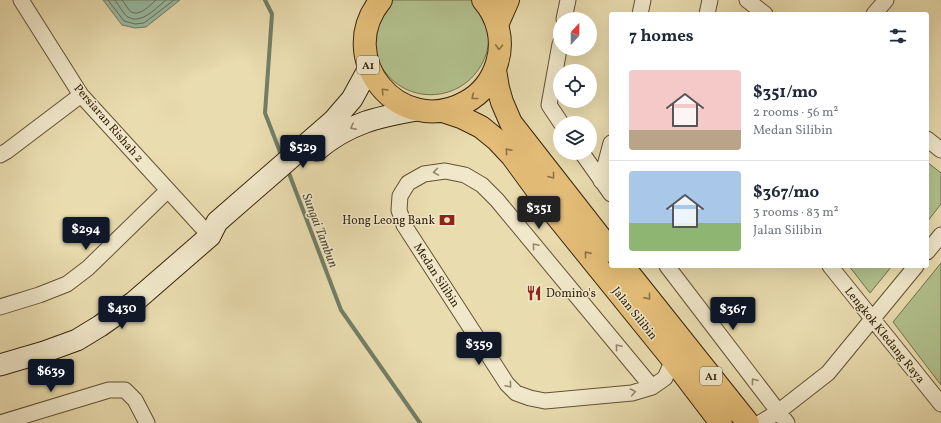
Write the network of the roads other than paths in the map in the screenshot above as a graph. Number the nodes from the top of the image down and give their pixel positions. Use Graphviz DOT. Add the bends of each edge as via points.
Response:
graph roads {
  1 [pos="21,0"];
  2 [pos="483,0"];
  3 [pos="508,0"];
  4 [pos="568,0"];
  5 [pos="643,0"];
  6 [pos="710,0"];
  7 [pos="747,0"];
  8 [pos="886,0"];
  9 [pos="372,6"];
  10 [pos="565,12"];
  11 [pos="640,12"];
  12 [pos="707,12"];
  13 [pos="762,12"];
  14 [pos="876,12"];
  15 [pos="497,25"];
  16 [pos="558,56"];
  17 [pos="369,68"];
  18 [pos="495,70"];
  19 [pos="82,96"];
  20 [pos="417,110"];
  21 [pos="443,111"];
  22 [pos="556,116"];
  23 [pos="322,138"];
  24 [pos="929,141"];
  25 [pos="941,150"];
  26 [pos="609,151"];
  27 [pos="0,155"];
  28 [pos="587,160"];
  29 [pos="601,181"];
  30 [pos="168,190"];
  31 [pos="609,191"];
  32 [pos="941,235"];
  33 [pos="210,236"];
  34 [pos="609,248"];
  35 [pos="929,250"];
  36 [pos="625,268"];
  37 [pos="669,268"];
  38 [pos="832,268"];
  39 [pos="914,268"];
  40 [pos="0,307"];
  41 [pos="872,319"];
  42 [pos="674,330"];
  43 [pos="0,365"];
  44 [pos="677,373"];
  45 [pos="652,387"];
  46 [pos="941,404"];
  47 [pos="782,417"];
  48 [pos="0,423"];
  49 [pos="148,423"];
  50 [pos="721,423"];
  51 [pos="730,423"];
  52 [pos="748,423"];
  53 [pos="760,423"];
  1 -- 19 [label="street, Persiaran Rishah 2"];
  2 -- 15 [label="main road, A1"];
  3 -- 15 [label="main road"];
  4 -- 10 [label="street"];
  5 -- 11 [label="street"];
  6 -- 12 [label="street"];
  7 -- 13 [label="street"];
  8 -- 14 [label="street"];
  9 -- 17 [label="main road, A1" via="364,43"];
  15 -- 18 [label="main road, A1, one-way" via="500,48"];
  16 -- 22 [label="street" via="549,106"];
  20 -- 17 [label="main road, A1, one-way" via="398,102 384,92"];
  17 -- 23 [label="main road" via="355,94"];
  18 -- 21 [label="main road, A1, one-way" via="486,85 474,97 459,106"];
  18 -- 34 [label="main road, A1, one-way" via="502,102 511,123"];
  19 -- 27 [label="street"];
  19 -- 30 [label="street, Persiaran Rishah 2"];
  20 -- 21 [label="main road, A1"];
  20 -- 23 [label="main road, one-way" via="378,118 342,133"];
  44 -- 21 [label="main road, Jalan Silibin / A1, one-way" via="498,140 481,127"];
  23 -- 33 [label="main road" via="269,183 217,222"];
  24 -- 25 [label="street"];
  26 -- 29 [label="street"];
  28 -- 29 [label="street"];
  29 -- 31 [label="street"];
  30 -- 33 [label="street, Persiaran Rishah 2"];
  30 -- 40 [label="street" via="88,268 67,284"];
  32 -- 35 [label="street"];
  33 -- 43 [label="main road" via="134,302 100,326 76,340"];
  36 -- 42 [label="main road, Jalan Silibin / A1, one-way"];
  47 -- 37 [label="street, one-way"];
  38 -- 41 [label="street, Lengkok Kledang Raya"];
  39 -- 41 [label="street"];
  41 -- 46 [label="street, Lengkok Kledang Raya"];
  41 -- 47 [label="street" via="828,373"];
  42 -- 44 [label="main road"];
  42 -- 52 [label="main road, Jalan Silibin / A1"];
  44 -- 45 [label="street, Medan Silibin"];
  44 -- 50 [label="main road, Jalan Silibin / A1"];
  44 -- 51 [label="main road" via="703,387"];
  45 -- 45 [label="street, Medan Silibin, one-way" via="482,185 465,175 445,171 424,174 408,183 400,196 399,210 404,225 516,394 545,401 632,393"];
  47 -- 53 [label="street"];
  48 -- 49 [label="street" via="109,390 125,390 135,400"];
}
